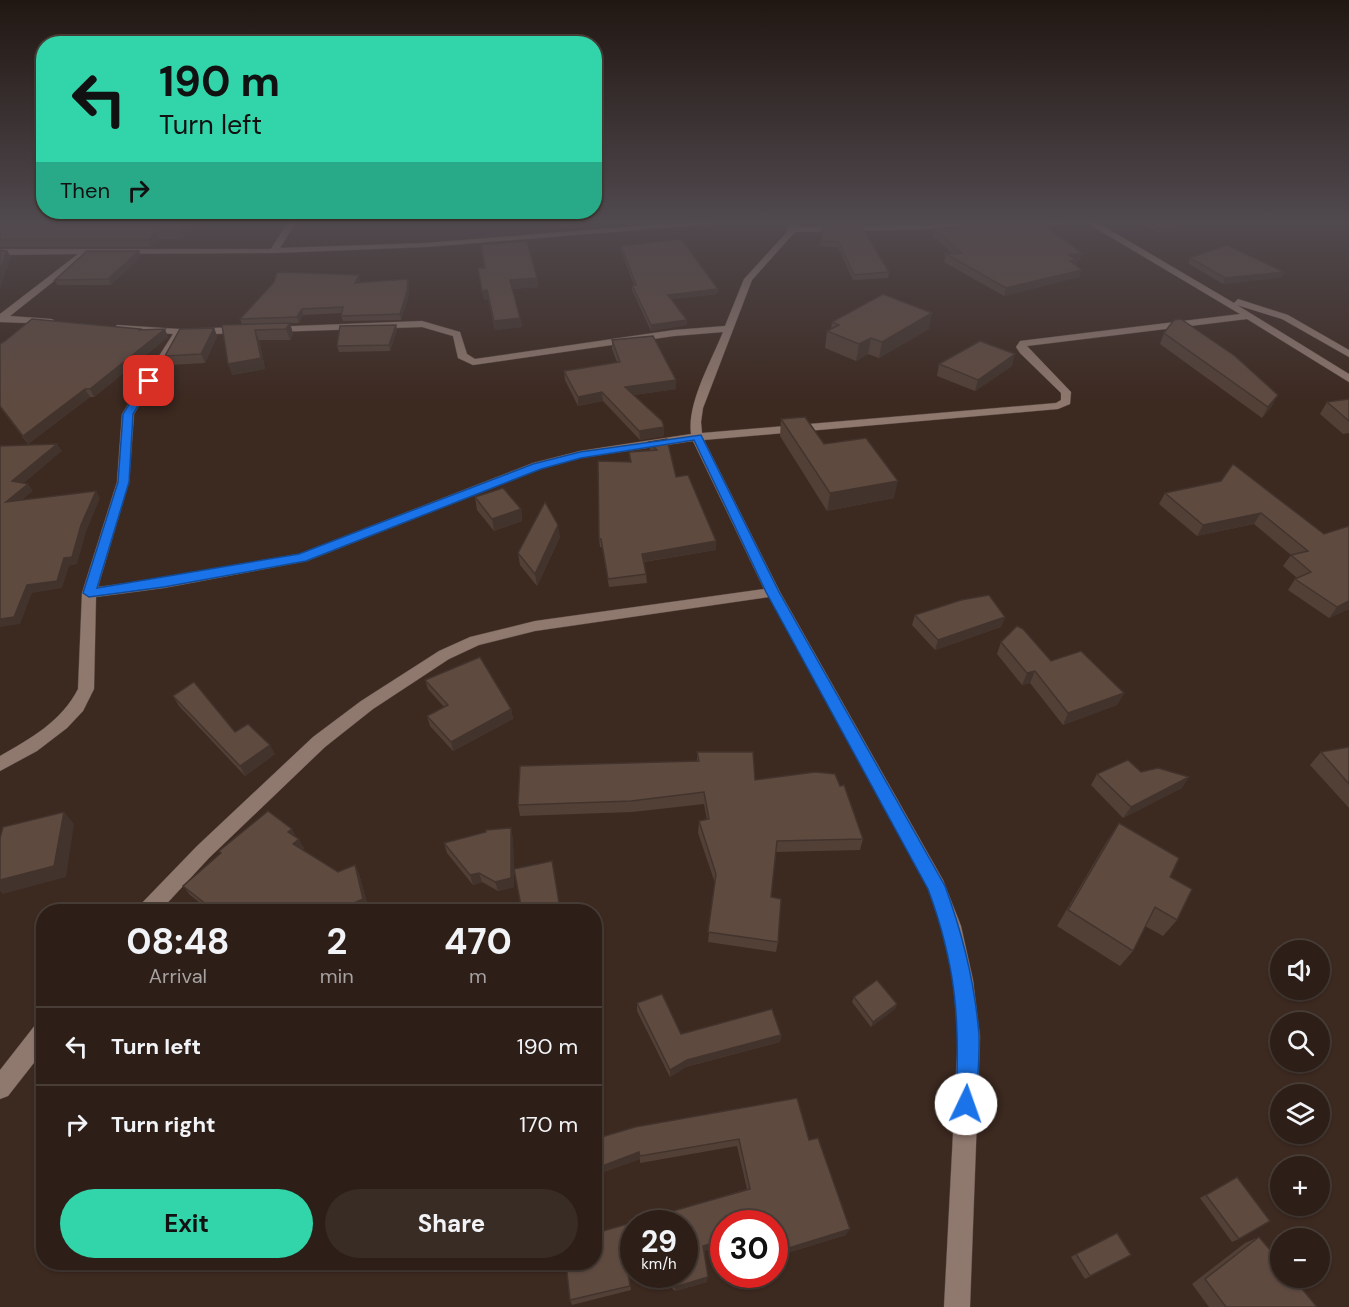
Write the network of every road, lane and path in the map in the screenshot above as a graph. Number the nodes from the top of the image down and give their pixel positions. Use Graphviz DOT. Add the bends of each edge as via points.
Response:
graph roads {
  1 [pos="48,281"];
  2 [pos="747,281"];
  3 [pos="1191,281"];
  4 [pos="1220,298"];
  5 [pos="1250,316"];
  6 [pos="0,318"];
  7 [pos="60,323"];
  8 [pos="108,326"];
  9 [pos="249,329"];
  10 [pos="261,329"];
  11 [pos="728,329"];
  12 [pos="179,332"];
  13 [pos="1349,354"];
  14 [pos="1349,379"];
  15 [pos="697,437"];
  16 [pos="773,592"];
  17 [pos="89,593"];
  18 [pos="0,764"];
  19 [pos="154,904"];
  20 [pos="36,1042"];
  21 [pos="0,1088"];
  22 [pos="957,1307"];
  1 -- 6 [label="street"];
  2 -- 11 [label="street"];
  3 -- 4 [label="street"];
  4 -- 5 [label="street"];
  4 -- 13 [label="street" via="1285,317"];
  5 -- 14 [label="street"];
  5 -- 15 [label="street" via="1023,343 1024,351 1066,392 1066,402 1058,406"];
  6 -- 7 [label="street"];
  8 -- 12 [label="street"];
  9 -- 12 [label="street"];
  10 -- 11 [label="street" via="428,324 457,333 462,356 473,362"];
  11 -- 15 [label="street" via="696,414"];
  12 -- 17 [label="street" via="128,414 123,482"];
  15 -- 16 [label="street"];
  15 -- 17 [label="street" via="580,455 537,466 302,558"];
  16 -- 19 [label="street" via="535,626 483,638 444,655 319,742 203,852"];
  16 -- 22 [label="street" via="936,886 951,926 963,980 969,1037"];
  17 -- 18 [label="street" via="86,689 77,707 61,724"];
  20 -- 21 [label="street"];
}
